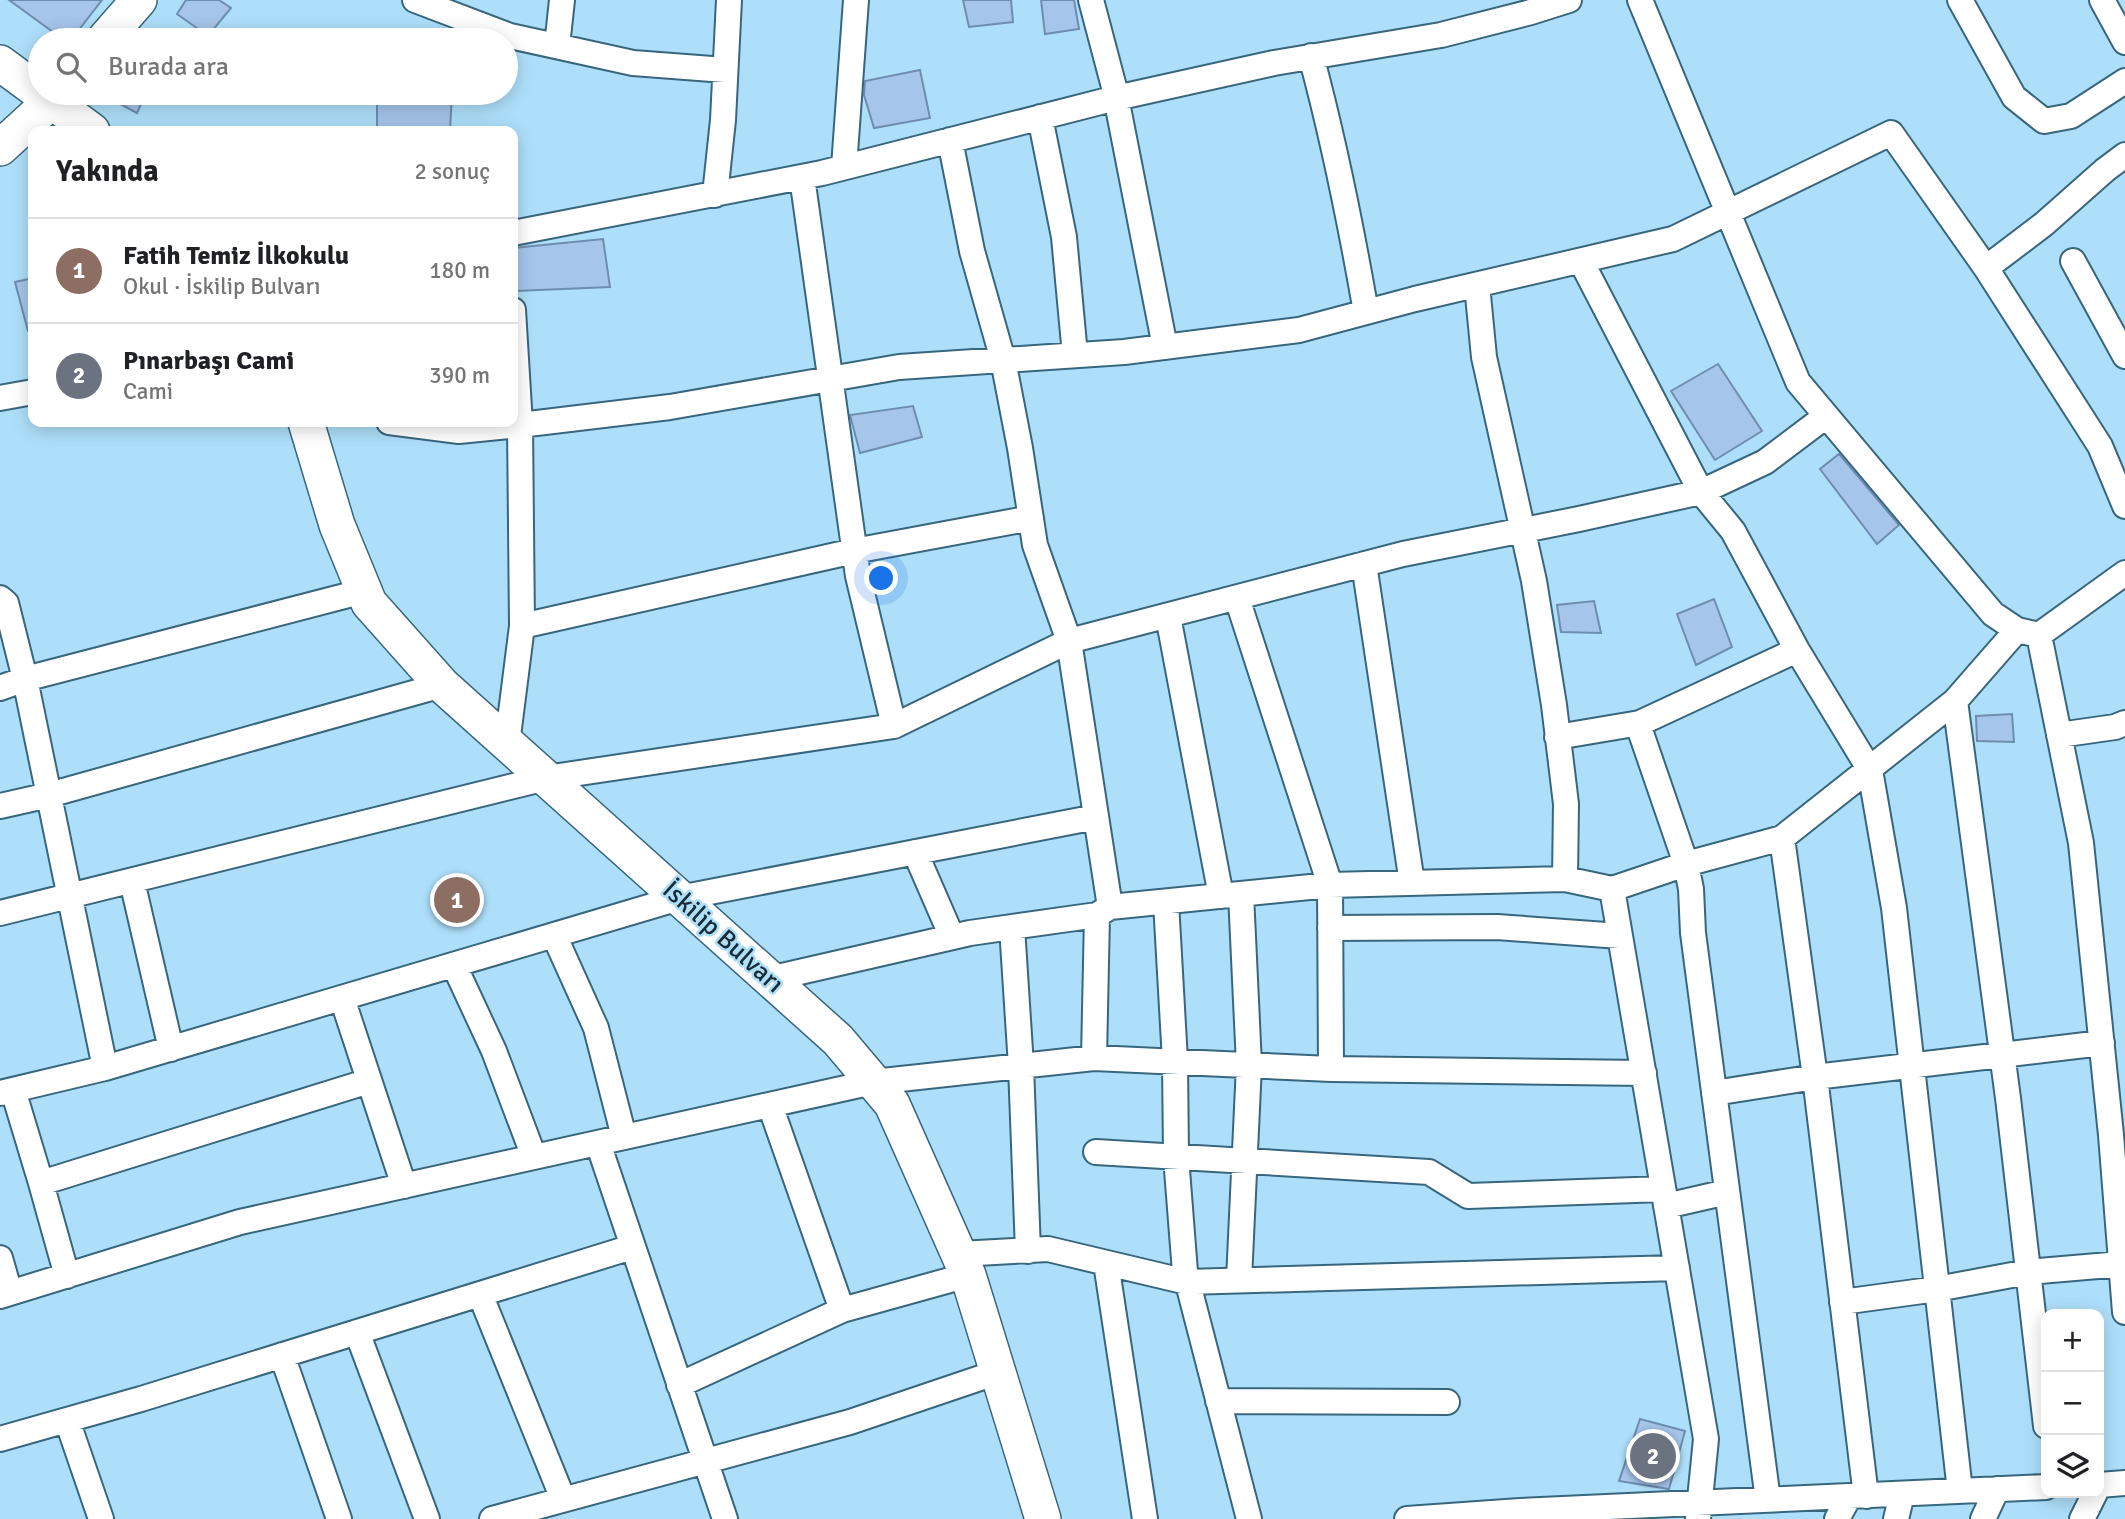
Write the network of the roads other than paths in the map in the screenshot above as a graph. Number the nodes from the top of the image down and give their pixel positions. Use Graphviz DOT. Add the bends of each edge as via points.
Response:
graph roads {
  1 [pos="415,0"];
  2 [pos="562,0"];
  3 [pos="729,0"];
  4 [pos="856,0"];
  5 [pos="1091,0"];
  6 [pos="1569,0"];
  7 [pos="1640,0"];
  8 [pos="1959,0"];
  9 [pos="2102,0"];
  10 [pos="128,4"];
  11 [pos="449,7"];
  12 [pos="112,28"];
  13 [pos="493,28"];
  14 [pos="518,38"];
  15 [pos="2125,42"];
  16 [pos="557,46"];
  17 [pos="1311,56"];
  18 [pos="0,63"];
  19 [pos="725,70"];
  20 [pos="28,80"];
  21 [pos="2125,81"];
  22 [pos="1116,98"];
  23 [pos="47,105"];
  24 [pos="64,105"];
  25 [pos="1040,117"];
  26 [pos="87,126"];
  27 [pos="950,140"];
  28 [pos="0,148"];
  29 [pos="2125,155"];
  30 [pos="844,167"];
  31 [pos="802,177"];
  32 [pos="715,195"];
  33 [pos="1728,214"];
  34 [pos="518,232"];
  35 [pos="1581,261"];
  36 [pos="2073,261"];
  37 [pos="1986,268"];
  38 [pos="1477,285"];
  39 [pos="1366,312"];
  40 [pos="1166,346"];
  41 [pos="1075,355"];
  42 [pos="2125,356"];
  43 [pos="1003,360"];
  44 [pos="829,379"];
  45 [pos="518,392"];
  46 [pos="28,393"];
  47 [pos="0,398"];
  48 [pos="1826,416"];
  49 [pos="520,425"];
  50 [pos="308,427"];
  51 [pos="428,427"];
  52 [pos="500,427"];
  53 [pos="1701,492"];
  54 [pos="2125,506"];
  55 [pos="1031,518"];
  56 [pos="1521,530"];
  57 [pos="854,551"];
  58 [pos="1364,564"];
  59 [pos="2125,573"];
  60 [pos="364,591"];
  61 [pos="0,598"];
  62 [pos="1237,598"];
  63 [pos="1168,616"];
  64 [pos="522,626"];
  65 [pos="2028,632"];
  66 [pos="1069,641"];
  67 [pos="1797,650"];
  68 [pos="25,679"];
  69 [pos="442,685"];
  70 [pos="0,688"];
  71 [pos="1955,701"];
  72 [pos="1640,723"];
  73 [pos="2125,723"];
  74 [pos="894,726"];
  75 [pos="2059,735"];
  76 [pos="1558,737"];
  77 [pos="507,744"];
  78 [pos="1870,770"];
  79 [pos="546,778"];
  80 [pos="49,795"];
  81 [pos="0,806"];
  82 [pos="1096,817"];
  83 [pos="1782,838"];
  84 [pos="915,852"];
  85 [pos="1686,864"];
  86 [pos="1565,879"];
  87 [pos="132,881"];
  88 [pos="1412,883"];
  89 [pos="1330,885"];
  90 [pos="1612,889"];
  91 [pos="1231,895"];
  92 [pos="70,896"];
  93 [pos="679,898"];
  94 [pos="1166,902"];
  95 [pos="1104,911"];
  96 [pos="0,913"];
  97 [pos="1012,927"];
  98 [pos="1330,928"];
  99 [pos="554,935"];
  100 [pos="1620,936"];
  101 [pos="952,937"];
  102 [pos="454,965"];
  103 [pos="769,978"];
  104 [pos="342,998"];
  105 [pos="2102,1043"];
  106 [pos="171,1049"];
  107 [pos="2002,1053"];
  108 [pos="1094,1058"];
  109 [pos="1175,1061"];
  110 [pos="1249,1065"];
  111 [pos="1021,1066"];
  112 [pos="1911,1066"];
  113 [pos="105,1069"];
  114 [pos="1331,1069"];
  115 [pos="1644,1073"];
  116 [pos="1815,1077"];
  117 [pos="369,1081"];
  118 [pos="873,1082"];
  119 [pos="4,1090"];
  120 [pos="1714,1093"];
  121 [pos="770,1105"];
  122 [pos="624,1137"];
  123 [pos="598,1143"];
  124 [pos="1096,1152"];
  125 [pos="534,1157"];
  126 [pos="1176,1157"];
  127 [pos="1243,1161"];
  128 [pos="41,1183"];
  129 [pos="404,1186"];
  130 [pos="1727,1192"];
  131 [pos="1665,1197"];
  132 [pos="632,1247"];
  133 [pos="1028,1251"];
  134 [pos="0,1258"];
  135 [pos="1106,1263"];
  136 [pos="2121,1264"];
  137 [pos="963,1265"];
  138 [pos="1677,1268"];
  139 [pos="2028,1272"];
  140 [pos="67,1276"];
  141 [pos="1239,1280"];
  142 [pos="1187,1282"];
  143 [pos="1937,1289"];
  144 [pos="480,1294"];
  145 [pos="5,1295"];
  146 [pos="1842,1302"];
  147 [pos="842,1310"];
  148 [pos="2125,1312"];
  149 [pos="357,1332"];
  150 [pos="282,1355"];
  151 [pos="998,1372"];
  152 [pos="2041,1383"];
  153 [pos="679,1385"];
  154 [pos="1218,1401"];
  155 [pos="1447,1402"];
  156 [pos="66,1420"];
  157 [pos="0,1439"];
  158 [pos="705,1461"];
  159 [pos="2125,1483"];
  160 [pos="2104,1485"];
  161 [pos="2041,1487"];
  162 [pos="1997,1489"];
  163 [pos="1960,1491"];
  164 [pos="1902,1494"];
  165 [pos="1858,1496"];
  166 [pos="2092,1498"];
  167 [pos="563,1499"];
  168 [pos="1768,1500"];
  169 [pos="1699,1511"];
  170 [pos="101,1519"];
  171 [pos="339,1519"];
  172 [pos="427,1519"];
  173 [pos="492,1519"];
  174 [pos="724,1519"];
  175 [pos="1043,1519"];
  176 [pos="1145,1519"];
  177 [pos="1249,1519"];
  178 [pos="1407,1519"];
  179 [pos="1837,1519"];
  180 [pos="1896,1519"];
  181 [pos="1983,1519"];
  182 [pos="2082,1519"];
  1 -- 11 [label="street"];
  2 -- 16 [label="street"];
  3 -- 19 [label="street"];
  4 -- 30 [label="street"];
  5 -- 22 [label="street"];
  6 -- 17 [label="street" via="1441,35"];
  7 -- 33 [label="street"];
  8 -- 21 [label="street" via="2014,97 2044,121 2071,116"];
  9 -- 15 [label="street"];
  10 -- 12 [label="main road"];
  11 -- 13 [label="street"];
  14 -- 16 [label="street"];
  16 -- 19 [label="street" via="633,63"];
  17 -- 22 [label="street"];
  17 -- 39 [label="street"];
  18 -- 20 [label="main road"];
  19 -- 32 [label="street"];
  22 -- 25 [label="street"];
  22 -- 40 [label="street"];
  23 -- 28 [label="main road"];
  24 -- 26 [label="main road"];
  25 -- 27 [label="street"];
  25 -- 41 [label="street" via="1064,237"];
  27 -- 30 [label="street"];
  27 -- 43 [label="street" via="972,251"];
  29 -- 37 [label="street"];
  30 -- 31 [label="street"];
  31 -- 32 [label="street"];
  31 -- 44 [label="street"];
  32 -- 34 [label="street"];
  33 -- 35 [label="street" via="1673,239"];
  33 -- 37 [label="street" via="1891,133"];
  33 -- 48 [label="street" via="1798,383"];
  35 -- 38 [label="street"];
  35 -- 53 [label="street"];
  36 -- 42 [label="street"];
  37 -- 54 [label="street" via="2100,446"];
  38 -- 39 [label="street"];
  38 -- 56 [label="street" via="1483,357"];
  39 -- 40 [label="street" via="1299,330"];
  40 -- 41 [label="street"];
  41 -- 43 [label="street"];
  43 -- 44 [label="street"];
  43 -- 55 [label="street"];
  44 -- 49 [label="street" via="670,407"];
  44 -- 57 [label="street"];
  45 -- 49 [label="street"];
  46 -- 47 [label="street"];
  48 -- 53 [label="street" via="1765,462"];
  48 -- 65 [label="street" via="1993,614"];
  49 -- 64 [label="street"];
  50 -- 60 [label="main road, İskilip Bulvarı" via="337,525"];
  51 -- 52 [label="street" via="459,431"];
  53 -- 56 [label="street"];
  53 -- 67 [label="street" via="1733,531"];
  55 -- 57 [label="street"];
  55 -- 66 [label="street" via="1035,545"];
  56 -- 58 [label="street"];
  56 -- 76 [label="street" via="1534,581"];
  57 -- 64 [label="street"];
  57 -- 74 [label="street"];
  58 -- 62 [label="street"];
  58 -- 88 [label="street"];
  59 -- 65 [label="street"];
  60 -- 68 [label="street"];
  60 -- 69 [label="main road, İskilip Bulvarı" via="369,603"];
  61 -- 68 [label="street" via="6,603"];
  62 -- 63 [label="street"];
  62 -- 89 [label="street"];
  63 -- 66 [label="street"];
  63 -- 91 [label="street"];
  64 -- 77 [label="street"];
  65 -- 71 [label="street"];
  65 -- 75 [label="street"];
  66 -- 74 [label="street"];
  66 -- 82 [label="street"];
  67 -- 72 [label="street"];
  67 -- 78 [label="street"];
  68 -- 70 [label="street"];
  68 -- 80 [label="street"];
  69 -- 77 [label="main road, İskilip Bulvarı"];
  69 -- 80 [label="street"];
  71 -- 78 [label="street"];
  71 -- 107 [label="street"];
  72 -- 76 [label="street"];
  72 -- 85 [label="street"];
  73 -- 75 [label="street"];
  74 -- 79 [label="street"];
  75 -- 105 [label="street" via="2081,843"];
  76 -- 86 [label="street" via="1566,804"];
  77 -- 79 [label="main road, İskilip Bulvarı"];
  78 -- 83 [label="street"];
  78 -- 112 [label="street" via="1894,908"];
  79 -- 87 [label="street"];
  79 -- 93 [label="main road, İskilip Bulvarı"];
  80 -- 81 [label="street"];
  80 -- 92 [label="street"];
  82 -- 84 [label="street"];
  82 -- 95 [label="street"];
  83 -- 85 [label="street"];
  83 -- 116 [label="street"];
  84 -- 93 [label="street"];
  84 -- 101 [label="street"];
  85 -- 90 [label="street"];
  85 -- 120 [label="street"];
  86 -- 88 [label="street"];
  86 -- 90 [label="street"];
  87 -- 92 [label="street"];
  87 -- 106 [label="street"];
  88 -- 89 [label="street"];
  89 -- 91 [label="street"];
  89 -- 98 [label="street"];
  90 -- 100 [label="street"];
  91 -- 94 [label="street"];
  91 -- 110 [label="street"];
  92 -- 96 [label="street"];
  92 -- 113 [label="street"];
  93 -- 99 [label="street"];
  93 -- 103 [label="main road, İskilip Bulvarı"];
  94 -- 95 [label="street"];
  94 -- 109 [label="street"];
  95 -- 97 [label="street"];
  95 -- 108 [label="street"];
  97 -- 101 [label="street"];
  97 -- 111 [label="street"];
  98 -- 100 [label="street" via="1497,928"];
  98 -- 114 [label="street"];
  99 -- 102 [label="street"];
  99 -- 122 [label="street" via="596,1028"];
  100 -- 115 [label="street"];
  101 -- 103 [label="street"];
  102 -- 104 [label="street"];
  102 -- 125 [label="street" via="494,1051"];
  103 -- 118 [label="main road, İskilip Bulvarı" via="838,1040"];
  104 -- 106 [label="street"];
  104 -- 117 [label="street"];
  105 -- 107 [label="street"];
  105 -- 136 [label="street"];
  106 -- 113 [label="street"];
  107 -- 112 [label="street"];
  107 -- 139 [label="street"];
  108 -- 109 [label="street"];
  108 -- 111 [label="street"];
  109 -- 110 [label="street"];
  109 -- 126 [label="street"];
  110 -- 114 [label="street"];
  110 -- 127 [label="street"];
  111 -- 118 [label="street"];
  111 -- 133 [label="street"];
  112 -- 116 [label="street"];
  112 -- 143 [label="street"];
  113 -- 119 [label="street"];
  114 -- 115 [label="street"];
  115 -- 131 [label="street"];
  116 -- 120 [label="street"];
  116 -- 146 [label="street"];
  117 -- 128 [label="street"];
  117 -- 129 [label="street"];
  118 -- 121 [label="street"];
  118 -- 137 [label="main road, İskilip Bulvarı" via="892,1104"];
  119 -- 128 [label="street"];
  120 -- 130 [label="street"];
  121 -- 122 [label="street"];
  121 -- 147 [label="street"];
  122 -- 123 [label="street"];
  123 -- 125 [label="street"];
  123 -- 132 [label="street"];
  124 -- 126 [label="street"];
  125 -- 129 [label="street"];
  126 -- 127 [label="street"];
  126 -- 142 [label="street"];
  127 -- 131 [label="street" via="1429,1172 1468,1196"];
  127 -- 141 [label="street"];
  128 -- 140 [label="street"];
  129 -- 140 [label="street" via="240,1222"];
  130 -- 131 [label="street"];
  130 -- 168 [label="street"];
  131 -- 138 [label="street"];
  132 -- 144 [label="street"];
  132 -- 153 [label="street"];
  133 -- 135 [label="street" via="1048,1249"];
  133 -- 137 [label="street"];
  134 -- 145 [label="street"];
  135 -- 142 [label="street"];
  135 -- 176 [label="street"];
  136 -- 139 [label="street"];
  136 -- 148 [label="street"];
  137 -- 147 [label="street"];
  137 -- 151 [label="main road, İskilip Bulvarı"];
  138 -- 141 [label="street"];
  138 -- 169 [label="street" via="1706,1439"];
  139 -- 143 [label="street"];
  139 -- 152 [label="street"];
  140 -- 145 [label="street"];
  141 -- 142 [label="street"];
  142 -- 154 [label="street"];
  143 -- 146 [label="street"];
  143 -- 163 [label="street"];
  144 -- 149 [label="street"];
  144 -- 167 [label="street"];
  146 -- 165 [label="street"];
  147 -- 153 [label="street"];
  149 -- 150 [label="street"];
  149 -- 172 [label="street"];
  150 -- 156 [label="street"];
  150 -- 171 [label="street"];
  151 -- 158 [label="street" via="850,1422"];
  151 -- 175 [label="main road, İskilip Bulvarı"];
  153 -- 158 [label="street"];
  154 -- 155 [label="street"];
  154 -- 177 [label="street"];
  156 -- 157 [label="street"];
  156 -- 170 [label="street"];
  158 -- 167 [label="street"];
  158 -- 174 [label="street"];
  159 -- 160 [label="street"];
  161 -- 162 [label="street"];
  162 -- 163 [label="street"];
  162 -- 181 [label="street"];
  163 -- 164 [label="street"];
  164 -- 165 [label="street"];
  164 -- 180 [label="street"];
  165 -- 168 [label="street"];
  165 -- 179 [label="street"];
  166 -- 182 [label="street"];
  167 -- 173 [label="street"];
  168 -- 169 [label="street"];
  169 -- 178 [label="street" via="1520,1511"];
}
